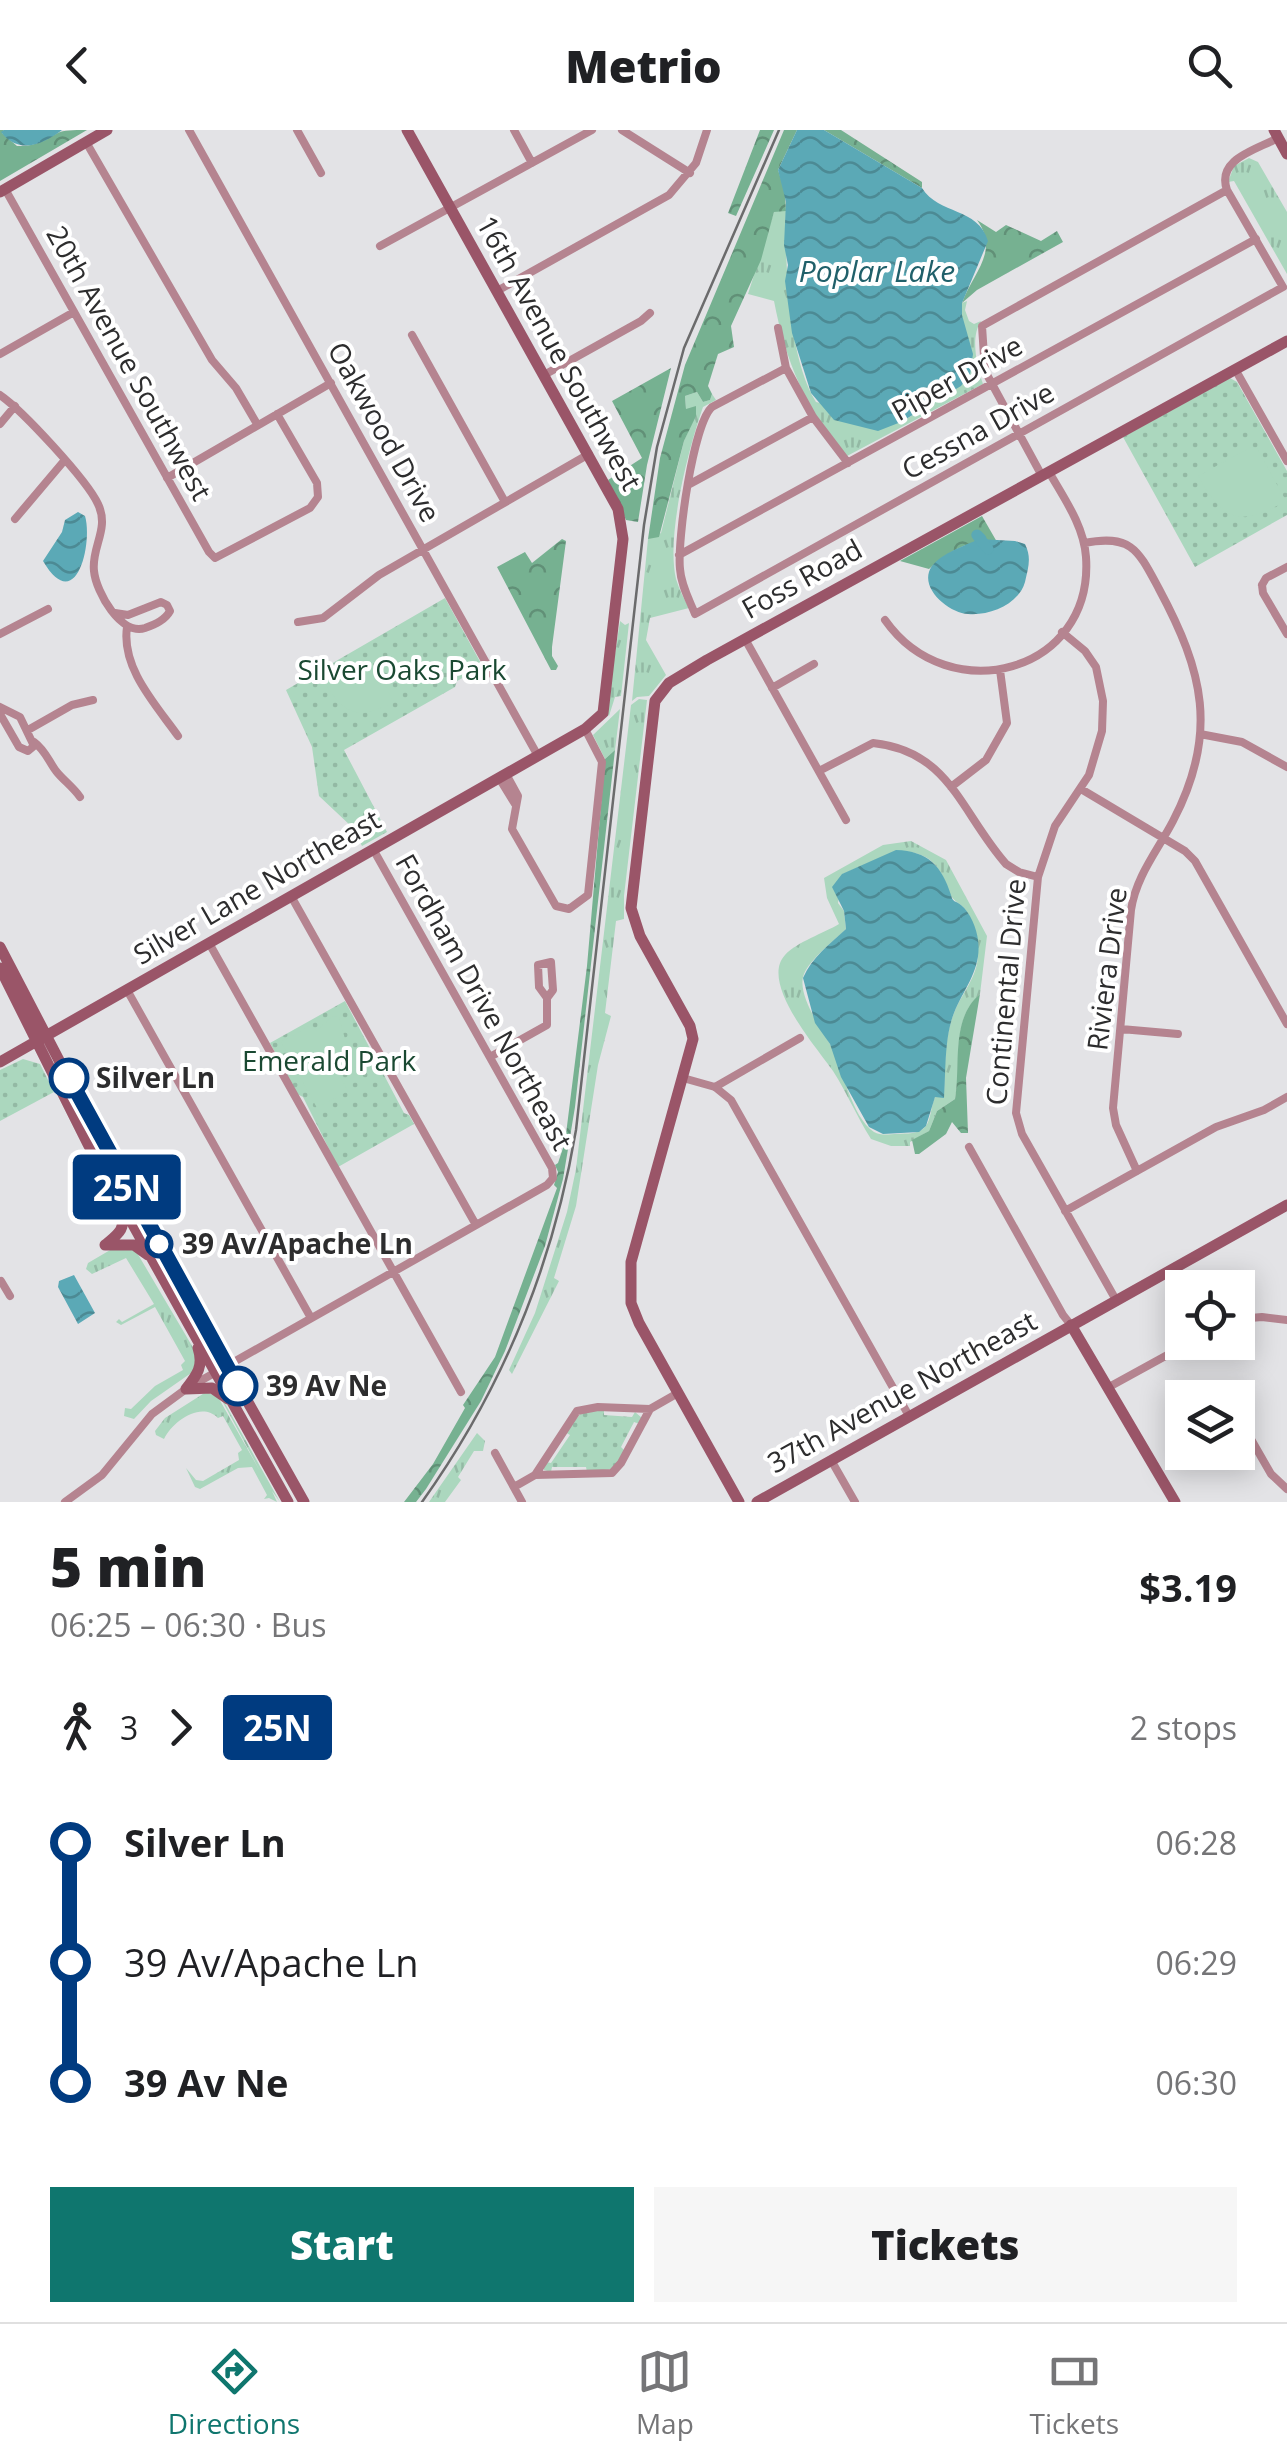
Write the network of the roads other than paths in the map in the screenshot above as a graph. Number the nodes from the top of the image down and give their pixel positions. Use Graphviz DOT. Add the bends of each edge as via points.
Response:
graph roads {
  1 [pos="107,130"];
  2 [pos="189,130"];
  3 [pos="297,130"];
  4 [pos="407,130"];
  5 [pos="514,130"];
  6 [pos="592,130"];
  7 [pos="622,130"];
  8 [pos="707,130"];
  9 [pos="1276,134"];
  10 [pos="86,142"];
  11 [pos="1287,154"];
  12 [pos="532,163"];
  13 [pos="321,173"];
  14 [pos="690,173"];
  15 [pos="1227,190"];
  16 [pos="3,191"];
  17 [pos="450,207"];
  18 [pos="1256,240"];
  19 [pos="380,246"];
  20 [pos="497,291"];
  21 [pos="74,312"];
  22 [pos="650,313"];
  23 [pos="778,328"];
  24 [pos="412,335"];
  25 [pos="1287,340"];
  26 [pos="0,354"];
  27 [pos="786,368"];
  28 [pos="1235,369"];
  29 [pos="544,375"];
  30 [pos="331,382"];
  31 [pos="991,385"];
  32 [pos="0,395"];
  33 [pos="15,406"];
  34 [pos="277,414"];
  35 [pos="813,418"];
  36 [pos="0,424"];
  37 [pos="257,424"];
  38 [pos="1018,435"];
  39 [pos="589,454"];
  40 [pos="1287,460"];
  41 [pos="64,461"];
  42 [pos="848,463"];
  43 [pos="1046,474"];
  44 [pos="167,478"];
  45 [pos="688,485"];
  46 [pos="505,502"];
  47 [pos="15,519"];
  48 [pos="1084,543"];
  49 [pos="424,550"];
  50 [pos="678,555"];
  51 [pos="1287,567"];
  52 [pos="48,609"];
  53 [pos="115,613"];
  54 [pos="885,620"];
  55 [pos="298,622"];
  56 [pos="127,627"];
  57 [pos="1062,632"];
  58 [pos="0,634"];
  59 [pos="1287,634"];
  60 [pos="745,640"];
  61 [pos="814,664"];
  62 [pos="1000,670"];
  63 [pos="772,688"];
  64 [pos="93,700"];
  65 [pos="0,710"];
  66 [pos="586,729"];
  67 [pos="28,730"];
  68 [pos="871,731"];
  69 [pos="1200,734"];
  70 [pos="178,736"];
  71 [pos="34,742"];
  72 [pos="872,743"];
  73 [pos="538,756"];
  74 [pos="1287,767"];
  75 [pos="818,770"];
  76 [pos="502,776"];
  77 [pos="951,788"];
  78 [pos="1081,789"];
  79 [pos="80,798"];
  80 [pos="846,820"];
  81 [pos="1163,838"];
  82 [pos="374,849"];
  83 [pos="1038,877"];
  84 [pos="292,896"];
  85 [pos="209,943"];
  86 [pos="0,947"];
  87 [pos="0,968"];
  88 [pos="127,990"];
  89 [pos="548,998"];
  90 [pos="1287,1024"];
  91 [pos="1120,1028"];
  92 [pos="1178,1034"];
  93 [pos="42,1038"];
  94 [pos="800,1038"];
  95 [pos="490,1058"];
  96 [pos="4,1059"];
  97 [pos="55,1078"];
  98 [pos="684,1078"];
  99 [pos="715,1087"];
  100 [pos="1287,1097"];
  101 [pos="969,1147"];
  102 [pos="1137,1171"];
  103 [pos="116,1193"];
  104 [pos="1287,1205"];
  105 [pos="1066,1210"];
  106 [pos="476,1225"];
  107 [pos="152,1258"];
  108 [pos="393,1272"];
  109 [pos="1,1281"];
  110 [pos="10,1296"];
  111 [pos="1116,1300"];
  112 [pos="1255,1317"];
  113 [pos="311,1318"];
  114 [pos="1287,1320"];
  115 [pos="1071,1325"];
  116 [pos="194,1334"];
  117 [pos="1165,1356"];
  118 [pos="221,1368"];
  119 [pos="1109,1387"];
  120 [pos="186,1389"];
  121 [pos="460,1392"];
  122 [pos="678,1393"];
  123 [pos="233,1403"];
  124 [pos="650,1409"];
  125 [pos="909,1416"];
  126 [pos="1255,1446"];
  127 [pos="495,1453"];
  128 [pos="831,1460"];
  129 [pos="536,1475"];
  130 [pos="514,1486"];
  131 [pos="1287,1489"];
  132 [pos="65,1502"];
  133 [pos="286,1502"];
  134 [pos="304,1502"];
  135 [pos="522,1502"];
  136 [pos="739,1502"];
  137 [pos="757,1502"];
  138 [pos="855,1502"];
  139 [pos="1175,1502"];
  1 -- 10 [label="street"];
  2 -- 30 [label="street, Oakwood Drive"];
  3 -- 13 [label="street"];
  4 -- 17 [label="street, 16th Avenue Southwest"];
  5 -- 12 [label="street"];
  6 -- 12 [label="street"];
  7 -- 14 [label="street"];
  8 -- 14 [label="street"];
  9 -- 11 [label="street"];
  9 -- 15 [label="street" via="1230,164"];
  10 -- 16 [label="street"];
  10 -- 37 [label="street" via="212,360"];
  12 -- 17 [label="street"];
  14 -- 20 [label="street" via="659,201"];
  15 -- 18 [label="street"];
  15 -- 31 [label="street" via="982,326"];
  16 -- 21 [label="street, 20th Avenue Southwest"];
  17 -- 19 [label="street"];
  17 -- 20 [label="street, 16th Avenue Southwest"];
  18 -- 31 [label="street, Piper Drive"];
  18 -- 38 [label="street, Cessna Drive" via="1283,287"];
  20 -- 29 [label="street, 16th Avenue Southwest"];
  21 -- 26 [label="street"];
  21 -- 44 [label="street, 20th Avenue Southwest"];
  22 -- 29 [label="street"];
  23 -- 27 [label="street"];
  24 -- 46 [label="street"];
  25 -- 28 [label="street, Foss Road"];
  27 -- 35 [label="street"];
  27 -- 45 [label="street" via="708,410"];
  28 -- 40 [label="street"];
  28 -- 43 [label="street, Foss Road"];
  29 -- 39 [label="street, 16th Avenue Southwest"];
  30 -- 34 [label="street"];
  30 -- 49 [label="street, Oakwood Drive"];
  31 -- 38 [label="street"];
  31 -- 42 [label="street, Piper Drive"];
  32 -- 33 [label="street"];
  33 -- 36 [label="street"];
  33 -- 41 [label="street"];
  34 -- 37 [label="street"];
  34 -- 44 [label="street, 20th Avenue Southwest" via="317,483 310,508 215,558"];
  35 -- 42 [label="street"];
  35 -- 45 [label="street"];
  37 -- 44 [label="street"];
  38 -- 43 [label="street"];
  38 -- 50 [label="street, Cessna Drive" via="695,614"];
  39 -- 46 [label="street"];
  39 -- 66 [label="street, 16th Avenue Southwest" via="618,509 623,539 605,704"];
  41 -- 47 [label="street"];
  41 -- 53 [label="street" via="100,508 93,569"];
  42 -- 50 [label="street, Piper Drive"];
  43 -- 48 [label="street"];
  43 -- 60 [label="street, Foss Road"];
  45 -- 50 [label="street"];
  46 -- 49 [label="street"];
  48 -- 57 [label="street" via="1084,588"];
  48 -- 69 [label="street, Riviera Drive" via="1121,541 1141,556 1191,654"];
  49 -- 55 [label="street" via="323,618"];
  49 -- 73 [label="street, Oakwood Drive"];
  51 -- 59 [label="street" via="1258,585"];
  52 -- 58 [label="street"];
  53 -- 56 [label="street"];
  53 -- 56 [label="street" via="128,615 159,602 168,606 164,619 142,629"];
  54 -- 62 [label="street" via="932,663 970,672"];
  56 -- 70 [label="street" via="138,679"];
  57 -- 62 [label="street" via="1038,654"];
  57 -- 78 [label="street, Continental Drive" via="1091,658 1103,701 1099,746"];
  60 -- 63 [label="street"];
  60 -- 98 [label="street, Foss Road" via="669,683 652,712 632,916 693,1034"];
  61 -- 63 [label="street"];
  62 -- 77 [label="street" via="1007,723 986,760"];
  63 -- 75 [label="street"];
  64 -- 67 [label="street"];
  65 -- 67 [label="street" via="20,717"];
  65 -- 71 [label="street" via="19,747 28,750"];
  66 -- 73 [label="street"];
  66 -- 76 [label="street" via="602,762 586,898 564,910 512,829 516,804"];
  67 -- 71 [label="street"];
  68 -- 72 [label="street"];
  69 -- 74 [label="street" via="1242,742"];
  69 -- 81 [label="street, Riviera Drive" via="1189,784"];
  71 -- 79 [label="street"];
  72 -- 75 [label="street"];
  72 -- 77 [label="street" via="928,761"];
  73 -- 76 [label="street, Silver Lane Northeast"];
  75 -- 80 [label="street"];
  76 -- 82 [label="street, Silver Lane Northeast"];
  77 -- 83 [label="street" via="1006,864"];
  78 -- 81 [label="street"];
  78 -- 83 [label="street, Continental Drive" via="1056,826"];
  81 -- 90 [label="street" via="1195,860"];
  81 -- 91 [label="street, Riviera Drive" via="1133,897"];
  82 -- 84 [label="street, Silver Lane Northeast"];
  82 -- 95 [label="street, Fordham Drive Northeast"];
  83 -- 105 [label="street, Continental Drive" via="1016,1114"];
  84 -- 85 [label="street, Silver Lane Northeast"];
  84 -- 106 [label="street"];
  85 -- 88 [label="street, Silver Lane Northeast"];
  85 -- 108 [label="street"];
  86 -- 93 [label="street"];
  87 -- 93 [label="street"];
  88 -- 93 [label="street, Silver Lane Northeast"];
  88 -- 113 [label="street"];
  89 -- 95 [label="street" via="547,1024"];
  91 -- 92 [label="street"];
  91 -- 102 [label="street, Riviera Drive" via="1113,1108"];
  93 -- 96 [label="street, Silver Lane Northeast"];
  93 -- 97 [label="street"];
  93 -- 118 [label="street"];
  94 -- 99 [label="street"];
  95 -- 106 [label="street, Fordham Drive Northeast" via="554,1178"];
  96 -- 97 [label="street" via="36,1059"];
  97 -- 103 [label="street"];
  98 -- 99 [label="street"];
  98 -- 122 [label="street" via="628,1283 639,1323"];
  99 -- 125 [label="street" via="732,1100"];
  100 -- 102 [label="street"];
  101 -- 115 [label="street"];
  102 -- 105 [label="street"];
  103 -- 107 [label="street"];
  103 -- 107 [label="street" via="124,1223 105,1245 134,1245"];
  104 -- 111 [label="street, 37th Avenue Northeast"];
  105 -- 111 [label="street, Continental Drive"];
  106 -- 108 [label="street"];
  107 -- 116 [label="street"];
  108 -- 113 [label="street"];
  108 -- 121 [label="street"];
  109 -- 110 [label="street"];
  111 -- 115 [label="street, 37th Avenue Northeast"];
  112 -- 114 [label="street"];
  113 -- 118 [label="street"];
  115 -- 119 [label="street"];
  115 -- 125 [label="street, 37th Avenue Northeast"];
  116 -- 118 [label="street"];
  116 -- 120 [label="street" via="201,1366"];
  117 -- 119 [label="street"];
  118 -- 120 [label="street"];
  118 -- 123 [label="street"];
  118 -- 134 [label="street"];
  119 -- 139 [label="street"];
  120 -- 123 [label="street" via="212,1388"];
  120 -- 132 [label="street" via="152,1414 102,1475"];
  122 -- 124 [label="street"];
  122 -- 136 [label="street"];
  123 -- 133 [label="street"];
  124 -- 129 [label="street" via="577,1410"];
  124 -- 129 [label="street" via="612,1473"];
  125 -- 128 [label="street, 37th Avenue Northeast"];
  126 -- 131 [label="street"];
  127 -- 130 [label="street"];
  128 -- 137 [label="street, 37th Avenue Northeast"];
  128 -- 138 [label="street"];
  129 -- 130 [label="street"];
  130 -- 135 [label="street"];
}
